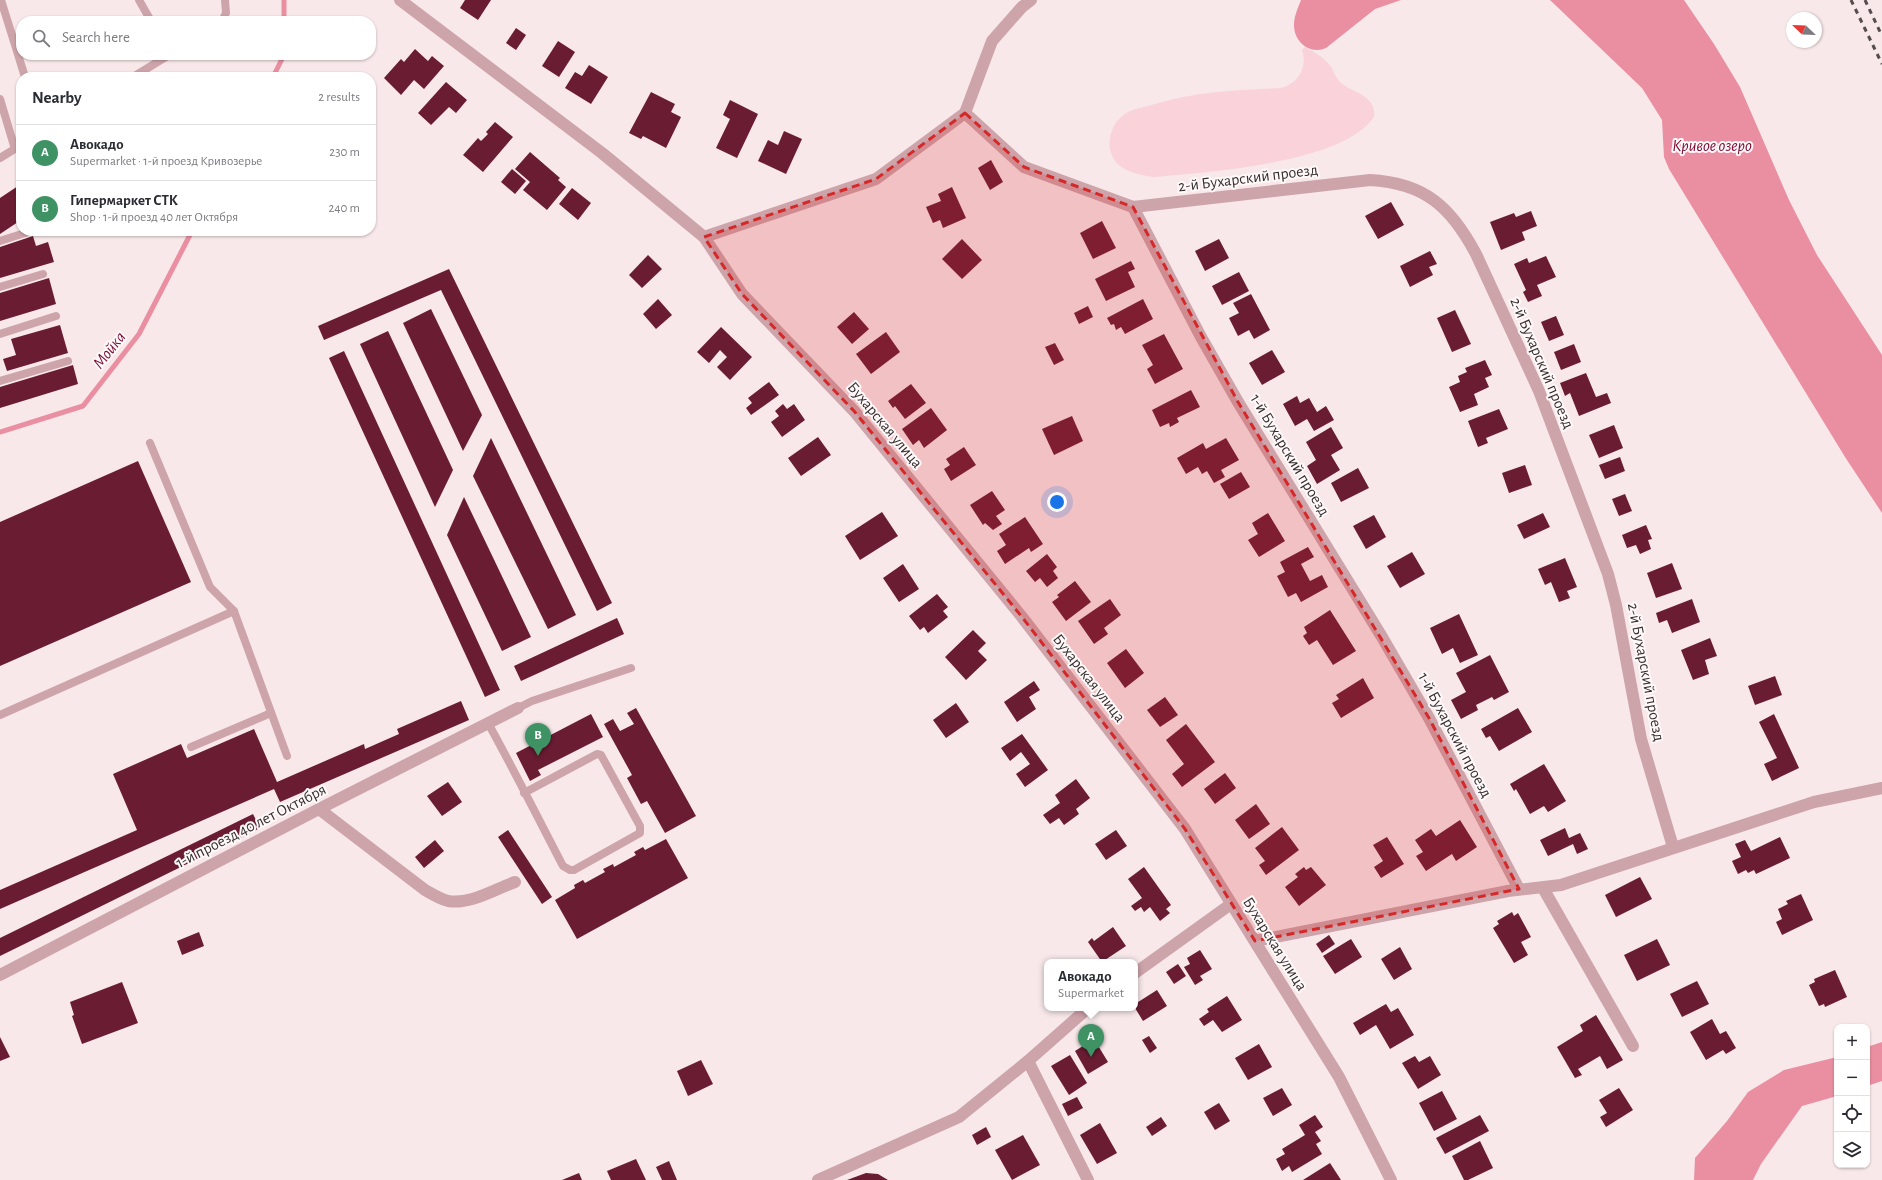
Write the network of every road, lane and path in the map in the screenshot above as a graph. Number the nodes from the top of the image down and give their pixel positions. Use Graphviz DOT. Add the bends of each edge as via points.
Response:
graph roads {
  1 [pos="2,0"];
  2 [pos="139,0"];
  3 [pos="225,0"];
  4 [pos="400,0"];
  5 [pos="1031,0"];
  6 [pos="148,16"];
  7 [pos="224,16"];
  8 [pos="16,47"];
  9 [pos="20,60"];
  10 [pos="161,60"];
  11 [pos="24,72"];
  12 [pos="141,72"];
  13 [pos="0,99"];
  14 [pos="965,113"];
  15 [pos="16,142"];
  16 [pos="16,148"];
  17 [pos="0,158"];
  18 [pos="1133,207"];
  19 [pos="16,236"];
  20 [pos="704,237"];
  21 [pos="0,241"];
  22 [pos="43,274"];
  23 [pos="0,287"];
  24 [pos="56,316"];
  25 [pos="0,334"];
  26 [pos="68,361"];
  27 [pos="0,381"];
  28 [pos="150,443"];
  29 [pos="234,611"];
  30 [pos="631,668"];
  31 [pos="518,708"];
  32 [pos="271,713"];
  33 [pos="0,715"];
  34 [pos="488,723"];
  35 [pos="191,747"];
  36 [pos="287,756"];
  37 [pos="1882,788"];
  38 [pos="524,793"];
  39 [pos="319,809"];
  40 [pos="1673,847"];
  41 [pos="514,882"];
  42 [pos="1543,888"];
  43 [pos="1519,889"];
  44 [pos="1231,904"];
  45 [pos="1255,941"];
  46 [pos="1138,971"];
  47 [pos="0,975"];
  48 [pos="1085,1011"];
  49 [pos="1633,1046"];
  50 [pos="1028,1061"];
  51 [pos="818,1180"];
  52 [pos="1088,1180"];
  53 [pos="1390,1180"];
  1 -- 8 [label="lane"];
  2 -- 6 [label="lane"];
  3 -- 7 [label="lane"];
  4 -- 20 [label="street, Бухарская улица" via="602,153"];
  5 -- 14 [label="street" via="992,41"];
  9 -- 11 [label="lane"];
  10 -- 12 [label="lane"];
  13 -- 15 [label="lane"];
  14 -- 18 [label="street" via="1024,167"];
  14 -- 20 [label="street" via="876,180"];
  16 -- 17 [label="lane"];
  18 -- 40 [label="street, 2-й Бухарский проезд" via="1370,180 1390,181 1412,187 1434,200 1452,216 1466,234 1476,254 1539,391 1608,574 1638,727"];
  18 -- 43 [label="street, 1-й Бухарский проезд" via="1231,390 1422,706"];
  19 -- 21 [label="lane"];
  20 -- 44 [label="street, Бухарская улица" via="742,294 854,411 1022,617 1185,829"];
  22 -- 23 [label="lane"];
  24 -- 25 [label="lane"];
  26 -- 27 [label="lane"];
  28 -- 29 [label="lane" via="210,587"];
  29 -- 32 [label="lane"];
  29 -- 33 [label="lane"];
  30 -- 31 [label="lane"];
  31 -- 34 [label="street, 1-й проезд 40 лет Октября"];
  32 -- 35 [label="lane"];
  32 -- 36 [label="lane"];
  34 -- 38 [label="lane"];
  34 -- 39 [label="street, 1-й проезд 40 лет Октября"];
  37 -- 40 [label="street" via="1814,802"];
  38 -- 38 [label="lane" via="563,866 570,870 640,833 640,826 602,754 597,754"];
  39 -- 41 [label="street" via="437,897 448,901 460,901"];
  39 -- 47 [label="street, 1-й проезд 40 лет Октября"];
  40 -- 42 [label="street" via="1579,879"];
  42 -- 43 [label="street"];
  42 -- 49 [label="street"];
  43 -- 45 [label="street"];
  44 -- 45 [label="street, Бухарская улица"];
  44 -- 46 [label="street"];
  45 -- 53 [label="street, Бухарская улица" via="1339,1077"];
  48 -- 50 [label="street"];
  50 -- 51 [label="street" via="959,1117"];
  50 -- 52 [label="street"];
}
